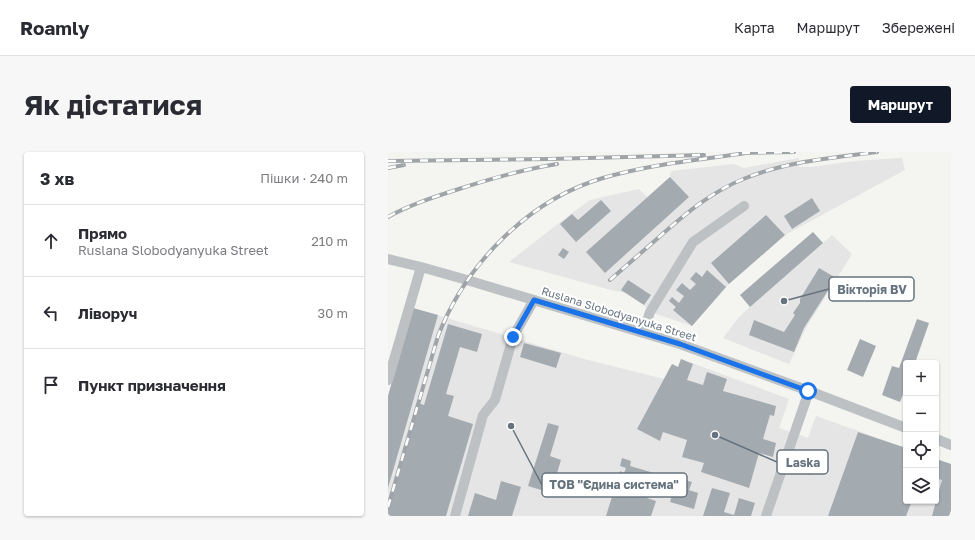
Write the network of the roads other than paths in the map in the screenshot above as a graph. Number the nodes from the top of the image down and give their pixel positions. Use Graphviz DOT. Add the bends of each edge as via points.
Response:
graph roads {
  1 [pos="744,206"];
  2 [pos="388,259"];
  3 [pos="421,267"];
  4 [pos="534,300"];
  5 [pos="643,333"];
  6 [pos="388,380"];
  7 [pos="808,391"];
  8 [pos="903,427"];
  9 [pos="939,440"];
  10 [pos="951,445"];
  11 [pos="455,516"];
  12 [pos="766,516"];
  1 -- 5 [label="street" via="693,242 650,312"];
  2 -- 3 [label="street, Ruslana Slobodyanyuka Street"];
  3 -- 4 [label="street, Ruslana Slobodyanyuka Street"];
  3 -- 6 [label="street"];
  4 -- 5 [label="street, Ruslana Slobodyanyuka Street"];
  4 -- 11 [label="street" via="513,337 495,400 483,415"];
  5 -- 7 [label="street, Ruslana Slobodyanyuka Street"];
  7 -- 8 [label="street, Ruslana Slobodyanyuka Street"];
  7 -- 12 [label="street"];
  9 -- 10 [label="street"];
}
